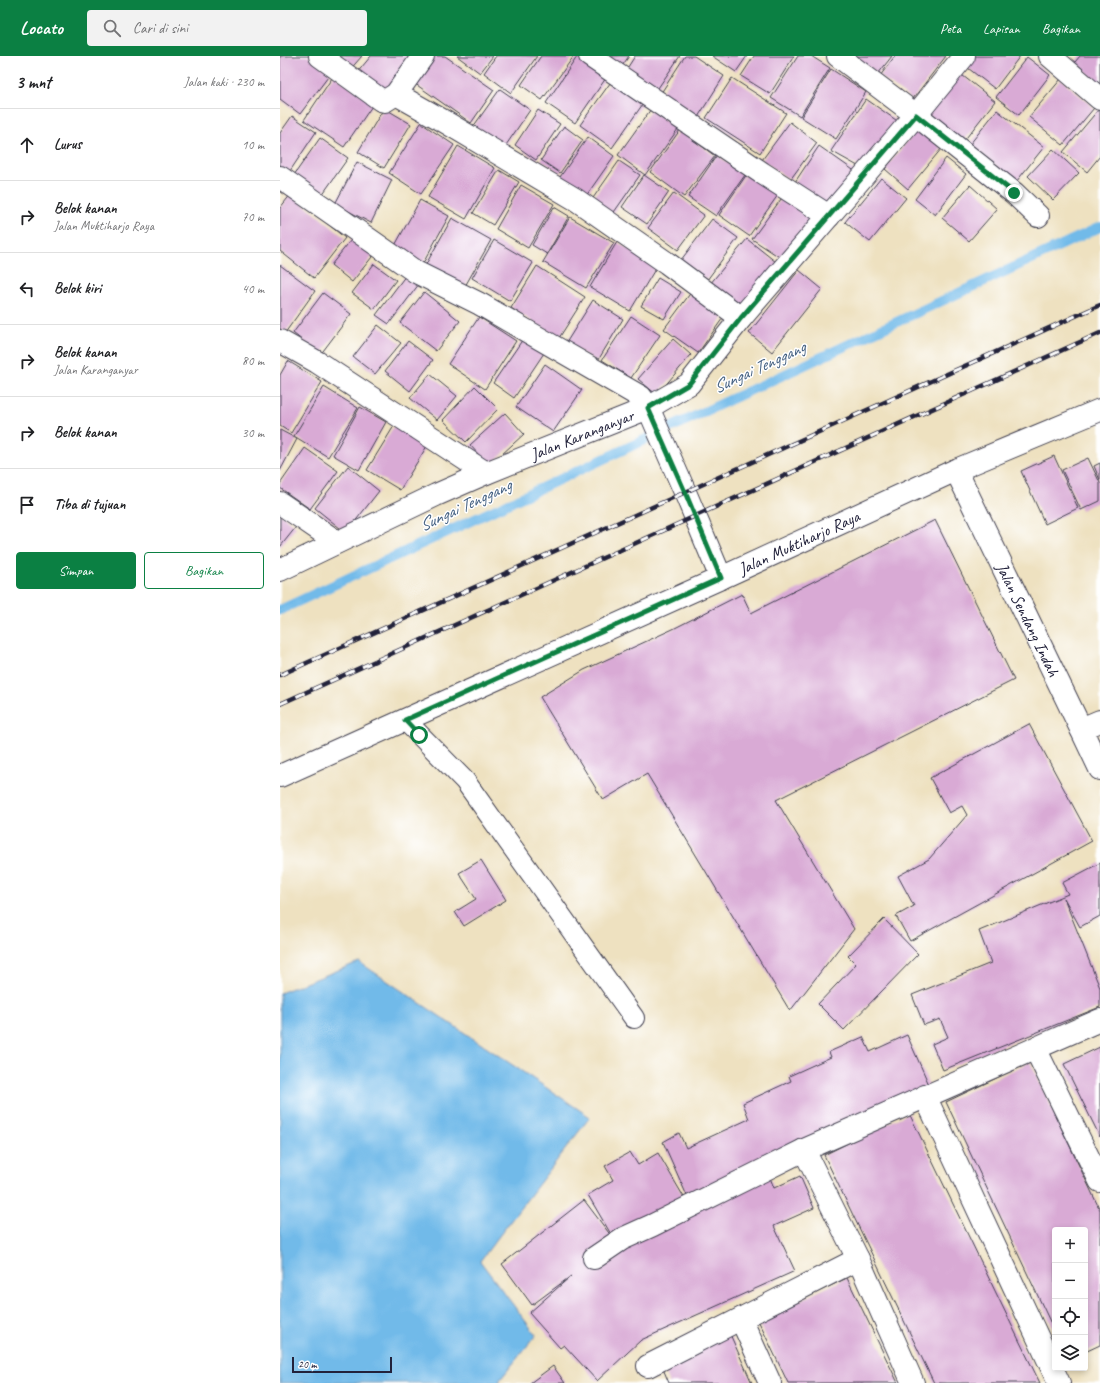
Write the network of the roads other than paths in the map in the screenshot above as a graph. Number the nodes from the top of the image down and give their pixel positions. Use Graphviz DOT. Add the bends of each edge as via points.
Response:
graph roads {
  1 [pos="320,56"];
  2 [pos="423,56"];
  3 [pos="590,56"];
  4 [pos="838,56"];
  5 [pos="964,56"];
  6 [pos="1050,56"];
  7 [pos="396,94"];
  8 [pos="1100,99"];
  9 [pos="916,115"];
  10 [pos="280,177"];
  11 [pos="829,216"];
  12 [pos="1038,216"];
  13 [pos="741,318"];
  14 [pos="280,341"];
  15 [pos="648,410"];
  16 [pos="1100,410"];
  17 [pos="956,470"];
  18 [pos="486,473"];
  19 [pos="280,503"];
  20 [pos="337,542"];
  21 [pos="280,570"];
  22 [pos="721,578"];
  23 [pos="405,720"];
  24 [pos="1091,725"];
  25 [pos="1100,770"];
  26 [pos="280,776"];
  27 [pos="634,1018"];
  28 [pos="1100,1020"];
  29 [pos="1035,1048"];
  30 [pos="925,1096"];
  31 [pos="804,1150"];
  32 [pos="1100,1181"];
  33 [pos="594,1258"];
  34 [pos="858,1260"];
  35 [pos="741,1319"];
  36 [pos="648,1366"];
  37 [pos="770,1383"];
  38 [pos="913,1383"];
  39 [pos="1059,1383"];
  1 -- 7 [label="street" via="381,100 389,100"];
  2 -- 7 [label="street"];
  3 -- 11 [label="street"];
  4 -- 9 [label="street"];
  5 -- 9 [label="street, Jalan Karanganyar"];
  6 -- 8 [label="street"];
  7 -- 13 [label="street" via="575,199"];
  9 -- 11 [label="street, Jalan Karanganyar"];
  9 -- 12 [label="street" via="1014,193"];
  10 -- 15 [label="street" via="416,272 480,304 641,397"];
  11 -- 13 [label="street, Jalan Karanganyar"];
  13 -- 15 [label="street, Jalan Karanganyar" via="689,384"];
  14 -- 18 [label="street" via="317,362"];
  15 -- 18 [label="street, Jalan Karanganyar"];
  15 -- 22 [label="street"];
  16 -- 17 [label="street, Jalan Muktiharjo Raya"];
  17 -- 22 [label="street, Jalan Muktiharjo Raya"];
  17 -- 24 [label="street, Jalan Sendang Indah"];
  18 -- 20 [label="street, Jalan Karanganyar"];
  19 -- 20 [label="street"];
  20 -- 21 [label="street, Jalan Karanganyar"];
  22 -- 23 [label="street, Jalan Muktiharjo Raya"];
  23 -- 26 [label="street, Jalan Muktiharjo Raya"];
  23 -- 27 [label="lane" via="465,781"];
  24 -- 25 [label="street, Jalan Sendang Indah"];
  28 -- 29 [label="street"];
  29 -- 30 [label="street"];
  29 -- 32 [label="street"];
  30 -- 31 [label="street"];
  30 -- 39 [label="street"];
  31 -- 33 [label="street" via="622,1239"];
  31 -- 34 [label="street"];
  34 -- 35 [label="street"];
  34 -- 38 [label="street"];
  35 -- 36 [label="street"];
  35 -- 37 [label="street"];
}
